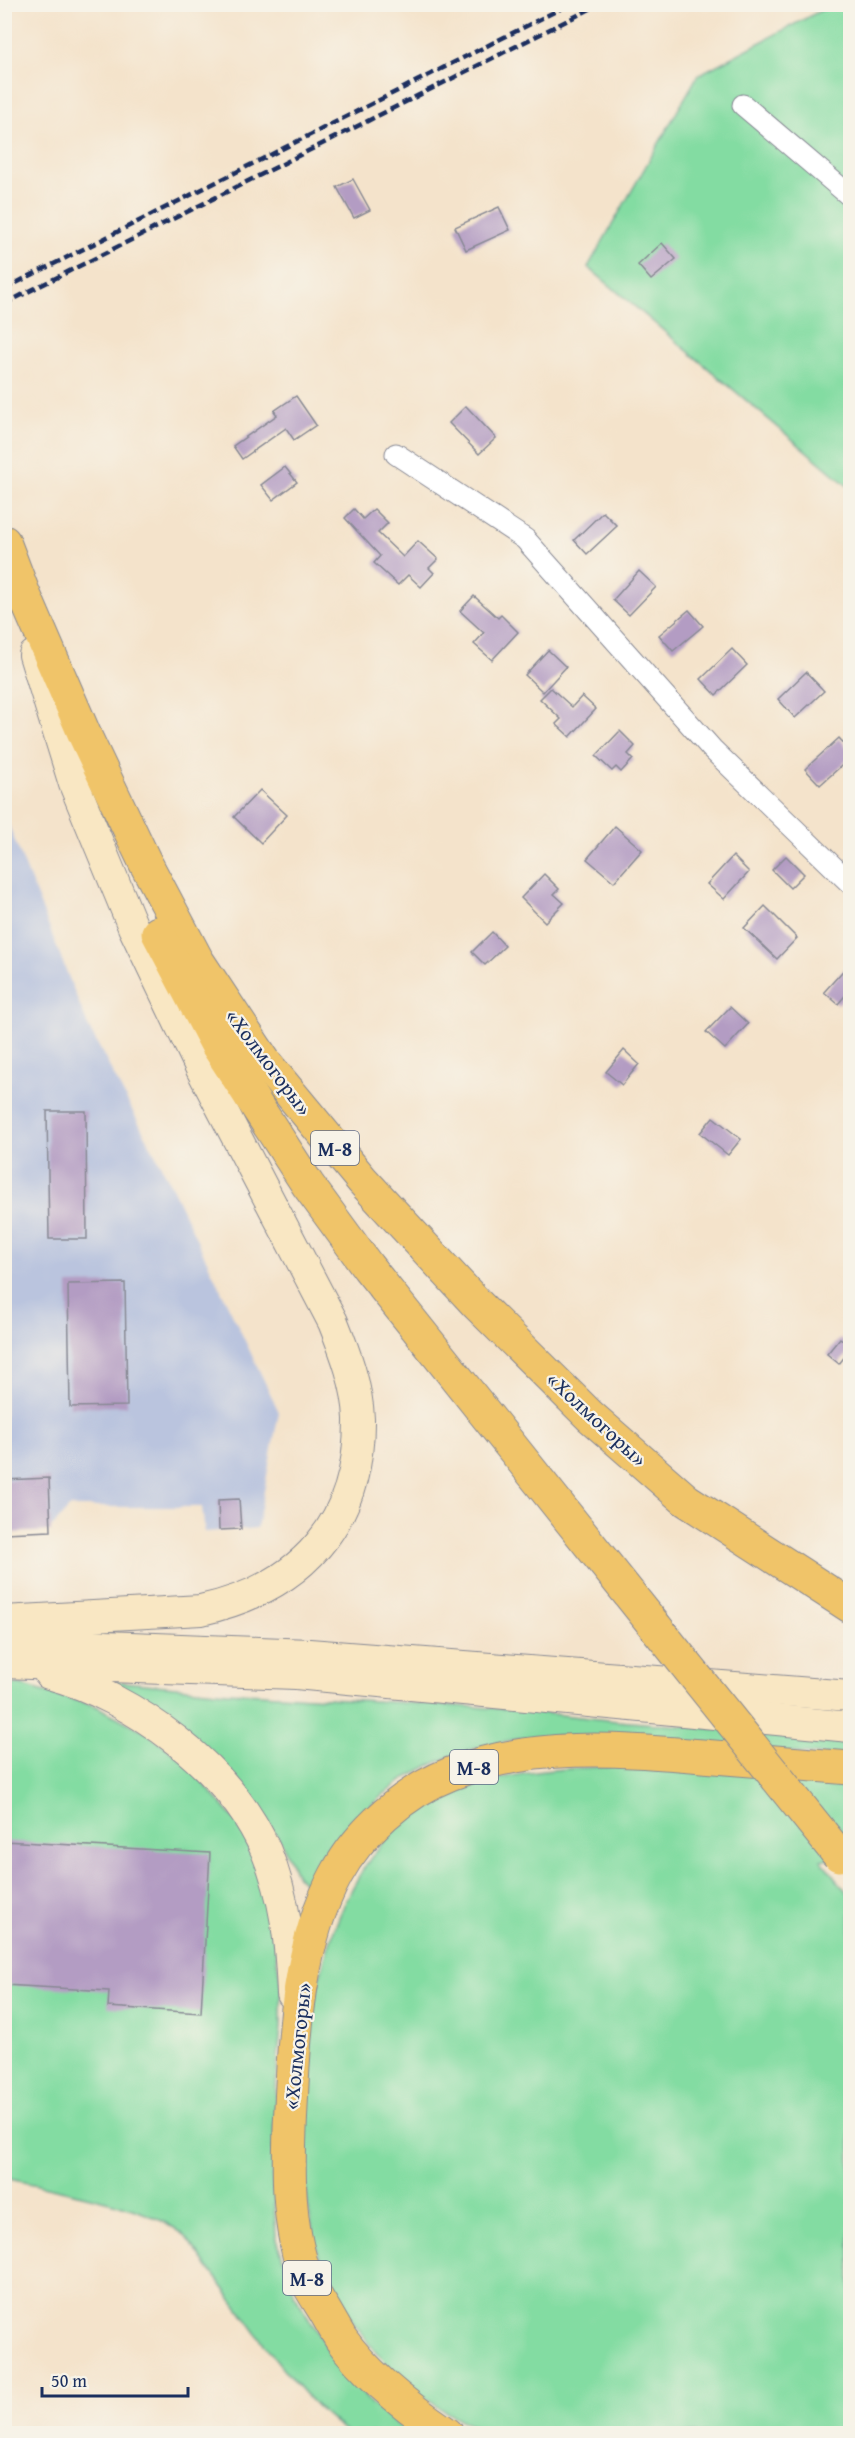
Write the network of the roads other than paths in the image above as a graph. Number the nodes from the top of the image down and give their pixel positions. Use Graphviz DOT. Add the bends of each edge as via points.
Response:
graph roads {
  1 [pos="743,105"];
  2 [pos="850,196"];
  3 [pos="396,454"];
  4 [pos="4,542"];
  5 [pos="4,566"];
  6 [pos="34,655"];
  7 [pos="850,883"];
  8 [pos="850,1606"];
  9 [pos="4,1621"];
  10 [pos="7,1656"];
  11 [pos="850,1696"];
  12 [pos="850,1727"];
  13 [pos="850,1768"];
  14 [pos="845,1862"];
  15 [pos="292,2068"];
  16 [pos="447,2433"];
  1 -- 2 [label="street"];
  3 -- 7 [label="street" via="525,538 712,749"];
  4 -- 8 [label="highway, «Холмогоры» / М-8" via="77,717 145,862 197,960 266,1064 362,1180 477,1305 590,1416 686,1500"];
  5 -- 6 [label="highway, «Холмогоры» / М-8"];
  6 -- 9 [label="main road, М-8" via="74,784 133,927 201,1069 333,1322 346,1354 359,1419 348,1495 337,1520 323,1540 283,1578 232,1603 201,1610"];
  6 -- 14 [label="highway, «Холмогоры» / М-8, bridge" via="83,777 137,892 217,1045 258,1111 368,1267"];
  10 -- 11 [label="main road" via="342,1656"];
  10 -- 12 [label="main road" via="296,1674"];
  10 -- 15 [label="main road, М-8" via="69,1679 145,1718 204,1765 238,1804 265,1849 283,1904 290,1939"];
  13 -- 15 [label="highway, «Холмогоры» / М-8" via="628,1750 563,1750 527,1753 448,1774 387,1814 359,1842 336,1875 315,1928 299,1995"];
  15 -- 16 [label="highway, «Холмогоры» / М-8" via="288,2173 293,2226 309,2283 342,2340 412,2411"];
}
